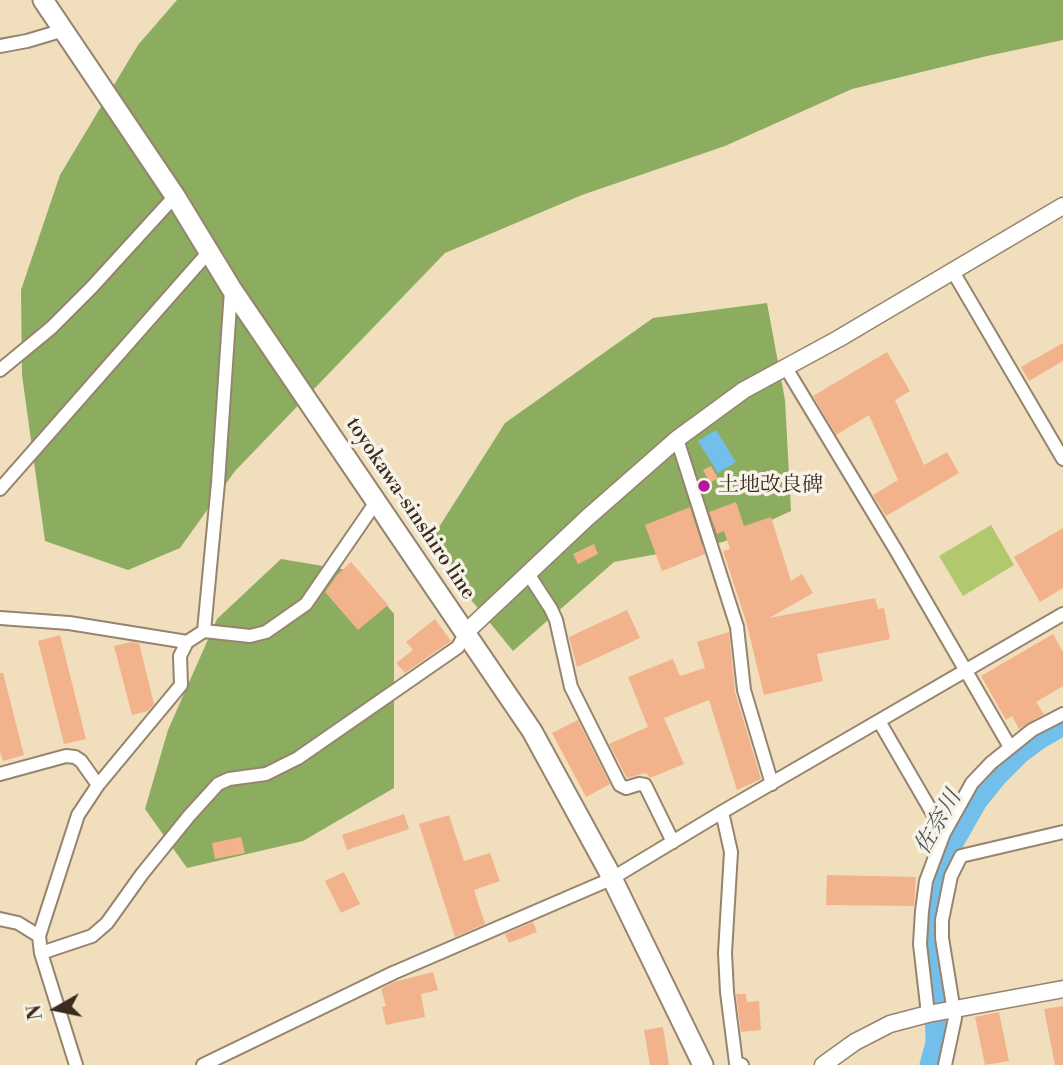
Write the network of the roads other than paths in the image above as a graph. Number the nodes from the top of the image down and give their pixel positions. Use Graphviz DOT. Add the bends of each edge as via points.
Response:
graph roads {
  1 [pos="43,0"];
  2 [pos="64,30"];
  3 [pos="0,46"];
  4 [pos="175,196"];
  5 [pos="1063,206"];
  6 [pos="207,251"];
  7 [pos="952,270"];
  8 [pos="231,288"];
  9 [pos="786,368"];
  10 [pos="0,370"];
  11 [pos="677,439"];
  12 [pos="1063,459"];
  13 [pos="0,489"];
  14 [pos="376,502"];
  15 [pos="529,575"];
  16 [pos="1063,614"];
  17 [pos="0,618"];
  18 [pos="204,631"];
  19 [pos="466,632"];
  20 [pos="187,642"];
  21 [pos="966,671"];
  22 [pos="1063,714"];
  23 [pos="879,721"];
  24 [pos="1010,747"];
  25 [pos="0,774"];
  26 [pos="772,784"];
  27 [pos="99,785"];
  28 [pos="722,812"];
  29 [pos="944,832"];
  30 [pos="1063,832"];
  31 [pos="673,842"];
  32 [pos="611,879"];
  33 [pos="0,919"];
  34 [pos="39,936"];
  35 [pos="41,953"];
  36 [pos="1063,989"];
  37 [pos="954,1010"];
  38 [pos="928,1014"];
  39 [pos="76,1065"];
  40 [pos="203,1065"];
  41 [pos="703,1065"];
  42 [pos="742,1065"];
  43 [pos="823,1065"];
  44 [pos="945,1065"];
  1 -- 2 [label="main road, toyokawa-sinshiro line"];
  2 -- 3 [label="street"];
  2 -- 4 [label="main road, toyokawa-sinshiro line"];
  4 -- 6 [label="main road, toyokawa-sinshiro line"];
  4 -- 10 [label="street" via="51,328"];
  5 -- 7 [label="street"];
  6 -- 8 [label="main road, toyokawa-sinshiro line"];
  6 -- 13 [label="street"];
  7 -- 9 [label="street"];
  7 -- 12 [label="street"];
  8 -- 14 [label="main road, toyokawa-sinshiro line"];
  8 -- 18 [label="street"];
  9 -- 11 [label="street" via="744,390"];
  9 -- 21 [label="street"];
  11 -- 15 [label="street"];
  11 -- 26 [label="street" via="737,627 744,690"];
  14 -- 18 [label="street" via="306,604 266,632 250,636"];
  14 -- 19 [label="main road, toyokawa-sinshiro line"];
  15 -- 19 [label="street"];
  15 -- 31 [label="street" via="556,620 571,687 620,785 645,785"];
  16 -- 21 [label="street"];
  17 -- 20 [label="street" via="69,623"];
  18 -- 20 [label="street"];
  19 -- 32 [label="main road, toyokawa-sinshiro line" via="532,731"];
  19 -- 35 [label="street" via="458,647 298,758 266,774 218,784 107,923 92,936"];
  20 -- 27 [label="street" via="180,656 181,685"];
  21 -- 23 [label="street"];
  21 -- 24 [label="street"];
  22 -- 24 [label="street"];
  23 -- 26 [label="street"];
  23 -- 29 [label="street"];
  24 -- 29 [label="street" via="972,783"];
  25 -- 27 [label="street" via="66,756 81,761"];
  26 -- 28 [label="street"];
  27 -- 34 [label="street" via="78,815"];
  28 -- 31 [label="street"];
  28 -- 42 [label="street" via="731,852 724,953 727,992 736,1063"];
  29 -- 38 [label="street" via="926,881 922,911 920,944"];
  30 -- 37 [label="street" via="961,856 951,876 942,920"];
  31 -- 32 [label="street"];
  32 -- 40 [label="street" via="383,978"];
  32 -- 41 [label="main road, toyokawa-sinshiro line"];
  33 -- 34 [label="street" via="18,923"];
  34 -- 35 [label="street"];
  35 -- 39 [label="street"];
  36 -- 37 [label="street"];
  37 -- 38 [label="street"];
  37 -- 44 [label="street"];
  38 -- 43 [label="street" via="890,1024"];
}
